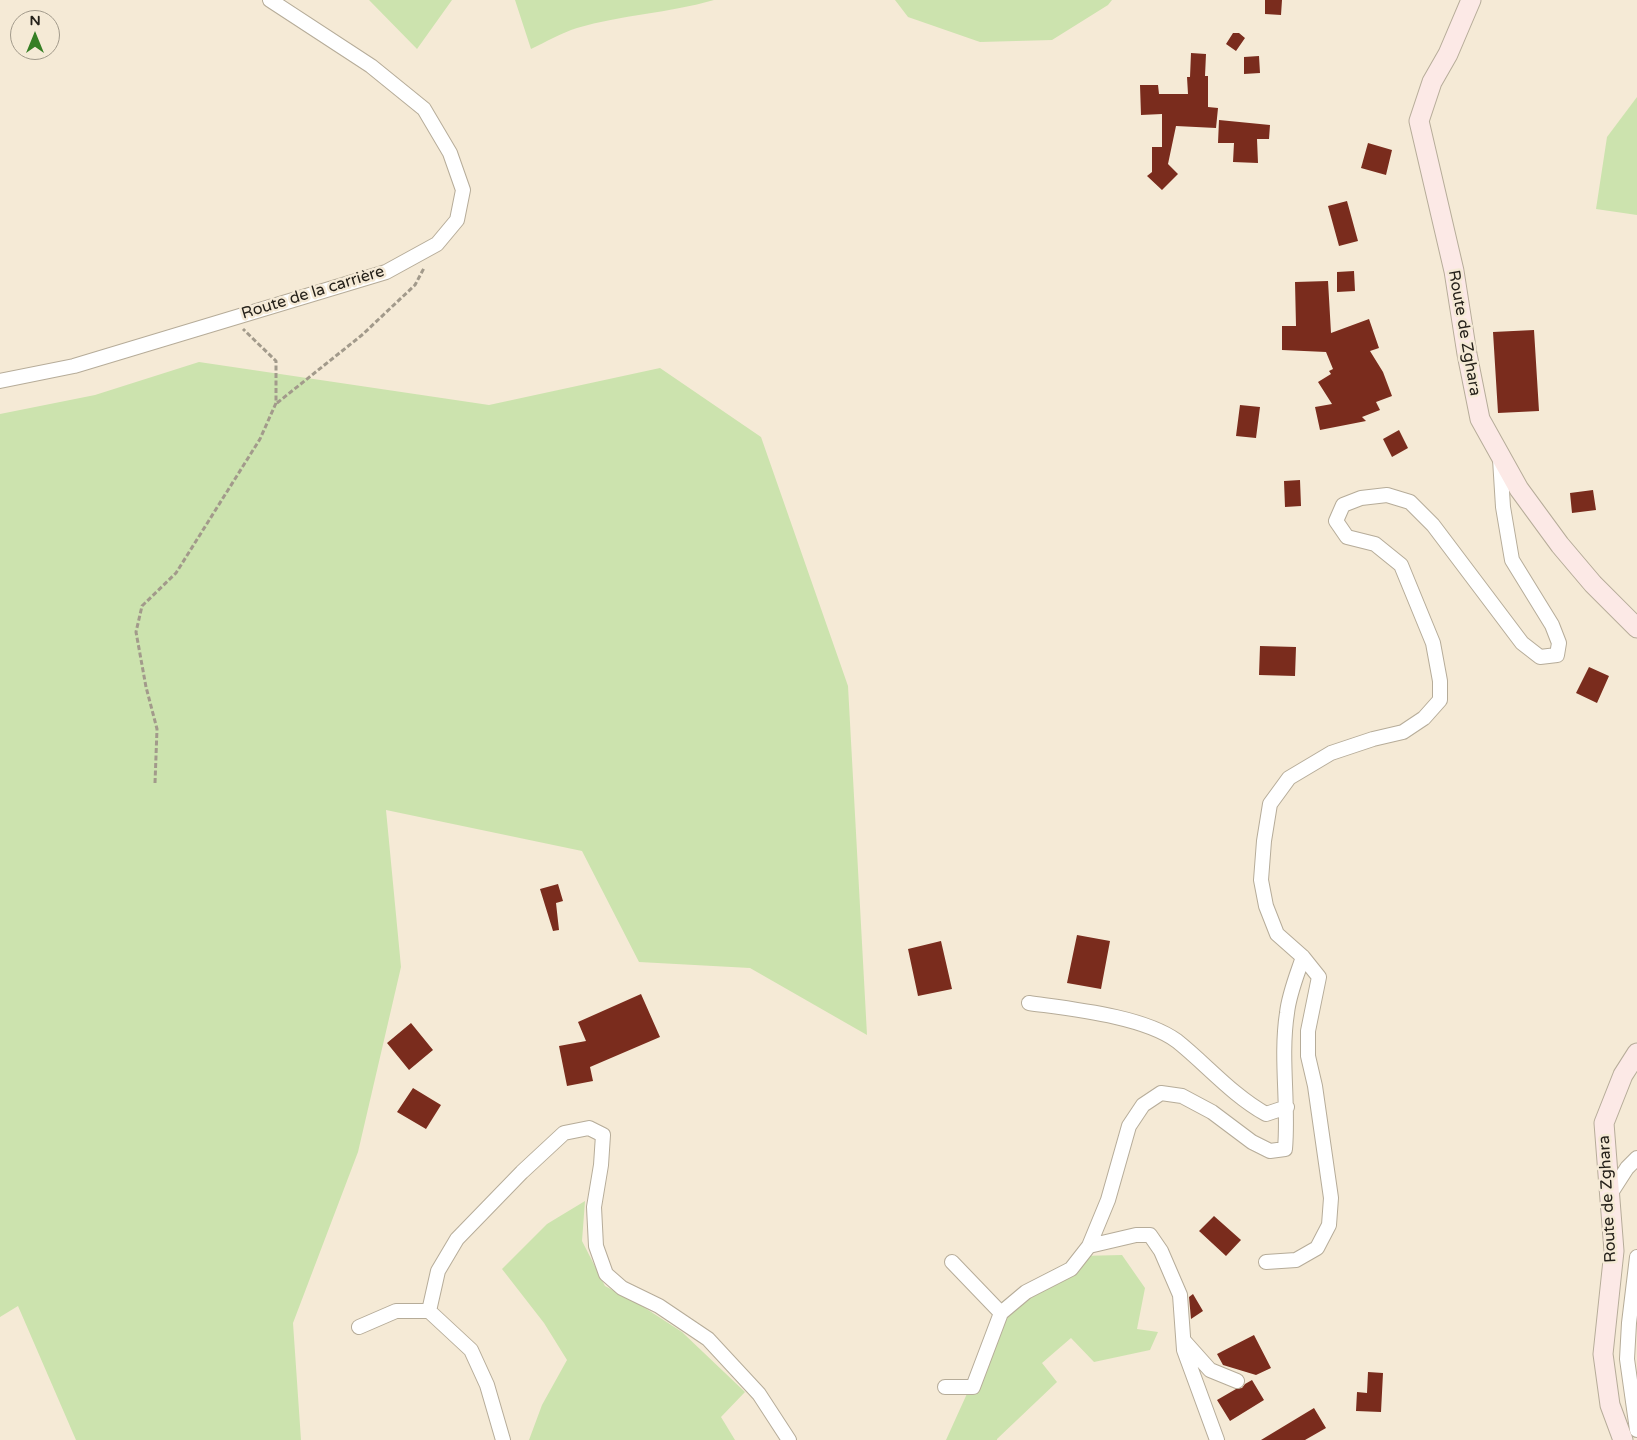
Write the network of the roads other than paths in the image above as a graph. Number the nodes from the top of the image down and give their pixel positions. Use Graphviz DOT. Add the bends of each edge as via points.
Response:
graph roads {
  1 [pos="270,0"];
  2 [pos="1471,0"];
  3 [pos="0,381"];
  4 [pos="1500,456"];
  5 [pos="1637,628"];
  6 [pos="1303,957"];
  7 [pos="1029,1003"];
  8 [pos="1637,1053"];
  9 [pos="1287,1107"];
  10 [pos="1637,1158"];
  11 [pos="1610,1196"];
  12 [pos="1089,1246"];
  13 [pos="1637,1257"];
  14 [pos="952,1262"];
  15 [pos="1266,1262"];
  16 [pos="429,1311"];
  17 [pos="1001,1313"];
  18 [pos="359,1327"];
  19 [pos="1184,1341"];
  20 [pos="1632,1355"];
  21 [pos="1237,1381"];
  22 [pos="945,1387"];
  23 [pos="1637,1430"];
  24 [pos="1214,1439"];
  25 [pos="503,1440"];
  26 [pos="789,1440"];
  27 [pos="1623,1440"];
  1 -- 3 [label="street, Route de la carrière" via="371,66 424,109 450,153 463,190 457,220 437,244 386,272 74,366"];
  2 -- 4 [label="street, Route de Zghara" via="1432,82 1418,121 1454,271 1480,419"];
  4 -- 5 [label="street, Route de Zghara" via="1519,490 1560,545"];
  4 -- 6 [label="street" via="1503,507 1512,560 1552,625 1559,643 1557,655 1540,657 1522,643 1434,525 1410,502 1387,495 1361,498 1343,504 1336,521 1347,537 1375,544 1401,565 1434,643 1440,700 1424,718 1403,732 1331,753 1295,774 1270,804 1261,880 1266,906 1277,934"];
  6 -- 9 [label="street" via="1287,1012"];
  6 -- 15 [label="street" via="1320,978 1308,1031 1308,1056 1331,1198 1329,1225 1317,1248 1296,1260"];
  7 -- 9 [label="street" via="1145,1024 1175,1040 1250,1105 1266,1114"];
  8 -- 11 [label="street, Route de Zghara" via="1623,1075 1604,1123"];
  9 -- 12 [label="street" via="1285,1149 1270,1151 1182,1096 1161,1093 1143,1105 1129,1126 1108,1200"];
  10 -- 11 [label="street"];
  11 -- 27 [label="street, Route de Zghara" via="1614,1251 1602,1354 1610,1405"];
  12 -- 17 [label="street" via="1071,1269 1026,1292"];
  12 -- 19 [label="street" via="1136,1234 1150,1234 1180,1295"];
  13 -- 20 [label="street" via="1629,1324"];
  14 -- 17 [label="street"];
  16 -- 18 [label="street" via="396,1311"];
  16 -- 25 [label="street" via="471,1350 487,1385"];
  16 -- 26 [label="street" via="438,1272 457,1239 564,1133 589,1128 603,1135 594,1207 596,1246 606,1274 622,1288 659,1306 708,1339 759,1394"];
  17 -- 22 [label="street" via="973,1387"];
  19 -- 21 [label="street" via="1210,1370"];
  19 -- 24 [label="street" via="1184,1350"];
  20 -- 23 [label="street"];
}
